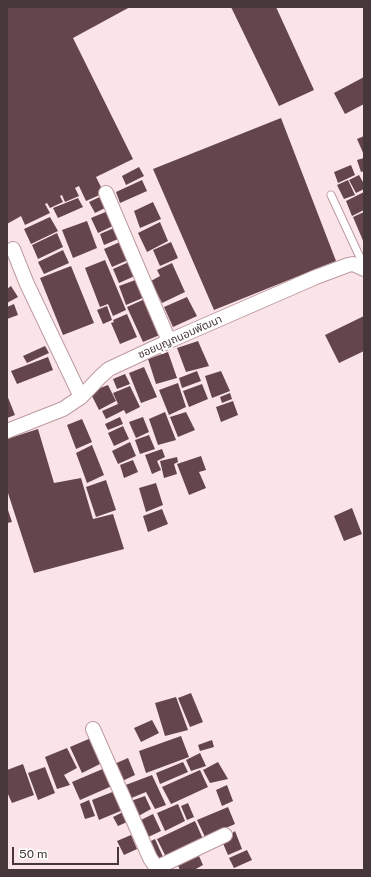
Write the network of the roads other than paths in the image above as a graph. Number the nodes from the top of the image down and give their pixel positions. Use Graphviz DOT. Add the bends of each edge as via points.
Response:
graph roads {
  1 [pos="106,193"];
  2 [pos="331,194"];
  3 [pos="12,249"];
  4 [pos="364,268"];
  5 [pos="170,341"];
  6 [pos="81,397"];
  7 [pos="7,431"];
  8 [pos="93,729"];
  9 [pos="225,835"];
  10 [pos="157,869"];
  1 -- 5 [label="street"];
  2 -- 4 [label="lane"];
  3 -- 6 [label="street"];
  4 -- 5 [label="street, ซอยบุญถนอมพัฒนา" via="353,264 316,276"];
  5 -- 6 [label="street, ซอยบุญถนอมพัฒนา" via="109,369"];
  6 -- 7 [label="street, ซอยบุญถนอมพัฒนา" via="63,409"];
  8 -- 10 [label="street"];
  9 -- 10 [label="street"];
}
